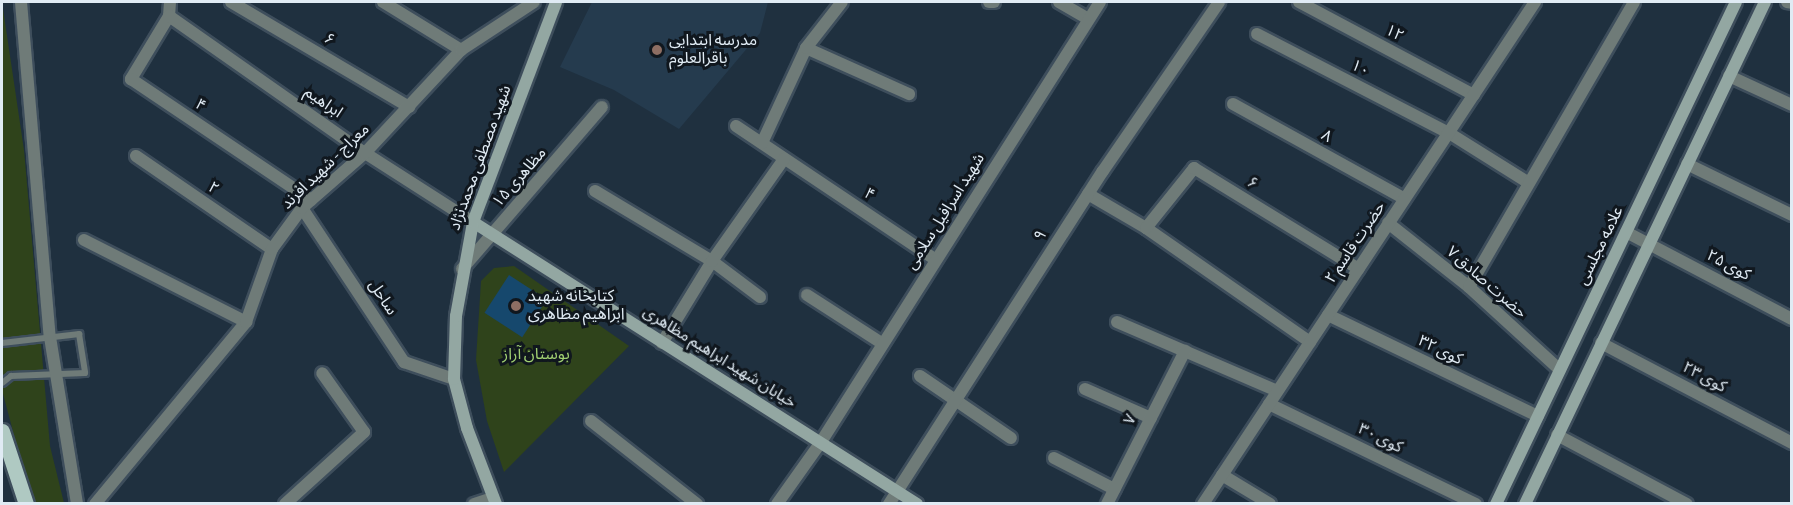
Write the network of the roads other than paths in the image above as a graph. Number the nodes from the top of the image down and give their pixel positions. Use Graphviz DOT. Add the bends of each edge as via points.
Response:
graph roads {
  1 [pos="21,2"];
  2 [pos="170,2"];
  3 [pos="231,2"];
  4 [pos="383,2"];
  5 [pos="534,2"];
  6 [pos="556,2"];
  7 [pos="842,2"];
  8 [pos="989,2"];
  9 [pos="994,2"];
  10 [pos="1059,2"];
  11 [pos="1100,2"];
  12 [pos="1219,2"];
  13 [pos="1299,2"];
  14 [pos="1535,2"];
  15 [pos="1634,2"];
  16 [pos="1736,2"];
  17 [pos="1765,2"];
  18 [pos="1787,2"];
  19 [pos="1791,3"];
  20 [pos="169,16"];
  21 [pos="1089,19"];
  22 [pos="1257,34"];
  23 [pos="806,48"];
  24 [pos="461,50"];
  25 [pos="1729,76"];
  26 [pos="909,94"];
  27 [pos="1474,95"];
  28 [pos="1233,104"];
  29 [pos="1791,105"];
  30 [pos="409,107"];
  31 [pos="602,107"];
  32 [pos="736,126"];
  33 [pos="1449,133"];
  34 [pos="762,143"];
  35 [pos="365,153"];
  36 [pos="136,156"];
  37 [pos="784,159"];
  38 [pos="1687,164"];
  39 [pos="1529,183"];
  40 [pos="595,191"];
  41 [pos="1088,194"];
  42 [pos="1404,199"];
  43 [pos="307,204"];
  44 [pos="1791,215"];
  45 [pos="472,222"];
  46 [pos="1388,223"];
  47 [pos="1146,228"];
  48 [pos="1626,232"];
  49 [pos="493,234"];
  50 [pos="84,240"];
  51 [pos="1649,243"];
  52 [pos="272,249"];
  53 [pos="935,259"];
  54 [pos="712,261"];
  55 [pos="1359,269"];
  56 [pos="462,270"];
  57 [pos="1469,287"];
  58 [pos="807,295"];
  59 [pos="760,297"];
  60 [pos="1328,315"];
  61 [pos="1791,319"];
  62 [pos="246,322"];
  63 [pos="1117,322"];
  64 [pos="50,337"];
  65 [pos="1310,342"];
  66 [pos="2,343"];
  67 [pos="662,343"];
  68 [pos="1601,343"];
  69 [pos="883,344"];
  70 [pos="1185,351"];
  71 [pos="1560,370"];
  72 [pos="322,373"];
  73 [pos="54,374"];
  74 [pos="920,376"];
  75 [pos="454,380"];
  76 [pos="2,383"];
  77 [pos="1085,389"];
  78 [pos="1277,392"];
  79 [pos="955,400"];
  80 [pos="1269,404"];
  81 [pos="1538,416"];
  82 [pos="1151,418"];
  83 [pos="591,421"];
  84 [pos="2,431"];
  85 [pos="1557,435"];
  86 [pos="1011,438"];
  87 [pos="821,442"];
  88 [pos="1791,442"];
  89 [pos="1054,458"];
  90 [pos="1222,475"];
  91 [pos="1114,489"];
  92 [pos="896,491"];
  93 [pos="494,501"];
  94 [pos="26,504"];
  95 [pos="77,504"];
  96 [pos="95,504"];
  97 [pos="285,504"];
  98 [pos="474,504"];
  99 [pos="697,504"];
  100 [pos="777,504"];
  101 [pos="889,504"];
  102 [pos="917,504"];
  103 [pos="1107,504"];
  104 [pos="1203,504"];
  105 [pos="1270,504"];
  106 [pos="1476,504"];
  107 [pos="1496,504"];
  108 [pos="1525,504"];
  109 [pos="1687,504"];
  1 -- 64 [label="street"];
  2 -- 20 [label="street"];
  3 -- 30 [label="street, ۶"];
  4 -- 24 [label="street"];
  5 -- 24 [label="street, معراج - شهید افرند"];
  6 -- 45 [label="main road, شهید مصطفی محمدنژاد"];
  7 -- 23 [label="street"];
  8 -- 9 [label="street"];
  10 -- 21 [label="street"];
  11 -- 21 [label="street, شهید اسرافیل سلامی"];
  12 -- 41 [label="street, ۹"];
  13 -- 27 [label="street, ۱۲"];
  14 -- 27 [label="street, ۲ حضرت قاسم"];
  15 -- 39 [label="street"];
  16 -- 48 [label="main road, علامه مجلسی"];
  17 -- 25 [label="main road"];
  18 -- 19 [label="street"];
  20 -- 35 [label="street, ابراهیم"];
  20 -- 43 [label="street, ۴" via="131,79"];
  21 -- 53 [label="street, شهید اسرافیل سلامی"];
  22 -- 33 [label="street, ۱۰"];
  23 -- 26 [label="street"];
  23 -- 34 [label="street"];
  24 -- 30 [label="street, معراج - شهید افرند"];
  25 -- 29 [label="street"];
  25 -- 38 [label="main road"];
  27 -- 33 [label="street, ۲ حضرت قاسم"];
  28 -- 42 [label="street, ۸"];
  30 -- 35 [label="street, معراج - شهید افرند"];
  31 -- 49 [label="street, ۱۵ مظاهری"];
  32 -- 34 [label="street, ۴"];
  33 -- 39 [label="street, ۱۰"];
  33 -- 42 [label="street, ۲ حضرت قاسم"];
  34 -- 37 [label="street, ۴"];
  35 -- 43 [label="street, معراج - شهید افرند"];
  35 -- 45 [label="street, ابراهیم"];
  36 -- 52 [label="street, ۲"];
  37 -- 53 [label="street, ۴"];
  37 -- 54 [label="street"];
  38 -- 44 [label="street"];
  38 -- 51 [label="main road"];
  39 -- 57 [label="street"];
  40 -- 54 [label="street"];
  41 -- 47 [label="street"];
  41 -- 79 [label="street, ۹"];
  42 -- 46 [label="street, ۲ حضرت قاسم"];
  43 -- 52 [label="street, معراج - شهید افرند"];
  43 -- 75 [label="street, ساحل" via="404,362"];
  45 -- 49 [label="main road, خیابان شهید ابراهیم مظاهری"];
  45 -- 56 [label="main road, شهید مصطفی محمدنژاد"];
  46 -- 55 [label="street, ۲ حضرت قاسم"];
  46 -- 57 [label="street, ۷ حضرت صادق"];
  47 -- 55 [label="street, ۶" via="1194,168"];
  47 -- 65 [label="street"];
  48 -- 51 [label="street, کوی ۲۵"];
  48 -- 71 [label="main road, علامه مجلسی"];
  49 -- 56 [label="street, ۱۵ مظاهری"];
  49 -- 67 [label="main road, خیابان شهید ابراهیم مظاهری"];
  50 -- 62 [label="street"];
  51 -- 61 [label="street, کوی ۲۵"];
  51 -- 68 [label="main road"];
  52 -- 62 [label="street, معراج - شهید افرند"];
  53 -- 69 [label="street, شهید اسرافیل سلامی"];
  54 -- 59 [label="street"];
  54 -- 67 [label="street"];
  55 -- 60 [label="street, ۲ حضرت قاسم"];
  56 -- 75 [label="main road, شهید مصطفی محمدنژاد"];
  57 -- 71 [label="street, ۷ حضرت صادق"];
  58 -- 69 [label="street"];
  60 -- 65 [label="street, ۲ حضرت قاسم"];
  60 -- 81 [label="street, کوی ۳۲"];
  62 -- 96 [label="street, معراج - شهید افرند"];
  63 -- 70 [label="street"];
  64 -- 66 [label="lane"];
  64 -- 73 [label="street"];
  64 -- 73 [label="lane" via="79,333 85,373"];
  65 -- 78 [label="street, ۲ حضرت قاسم"];
  67 -- 87 [label="main road, خیابان شهید ابراهیم مظاهری"];
  68 -- 85 [label="main road"];
  68 -- 88 [label="street, کوی ۲۳"];
  69 -- 87 [label="street, شهید اسرافیل سلامی"];
  70 -- 78 [label="street"];
  70 -- 82 [label="street, ۷"];
  71 -- 81 [label="main road, علامه مجلسی"];
  72 -- 97 [label="street" via="364,432"];
  73 -- 76 [label="lane" via="11,376"];
  73 -- 95 [label="street"];
  74 -- 79 [label="street"];
  75 -- 93 [label="main road, شهید مصطفی محمدنژاد"];
  77 -- 82 [label="street"];
  78 -- 80 [label="street, ۲ حضرت قاسم"];
  79 -- 86 [label="street"];
  79 -- 92 [label="street, ۹"];
  80 -- 90 [label="street, ۲ حضرت قاسم"];
  80 -- 106 [label="street, کوی ۳۰"];
  81 -- 107 [label="main road, علامه مجلسی"];
  82 -- 91 [label="street, ۷"];
  83 -- 99 [label="street"];
  84 -- 94 [label="main road"];
  85 -- 108 [label="main road"];
  85 -- 109 [label="street"];
  87 -- 92 [label="main road, خیابان شهید ابراهیم مظاهری"];
  87 -- 100 [label="street, شهید اسرافیل سلامی"];
  89 -- 91 [label="street"];
  90 -- 104 [label="street, ۲ حضرت قاسم"];
  90 -- 105 [label="street"];
  91 -- 103 [label="street, ۷"];
  92 -- 101 [label="street, ۹"];
  92 -- 102 [label="main road, خیابان شهید ابراهیم مظاهری"];
  93 -- 98 [label="street"];
}
